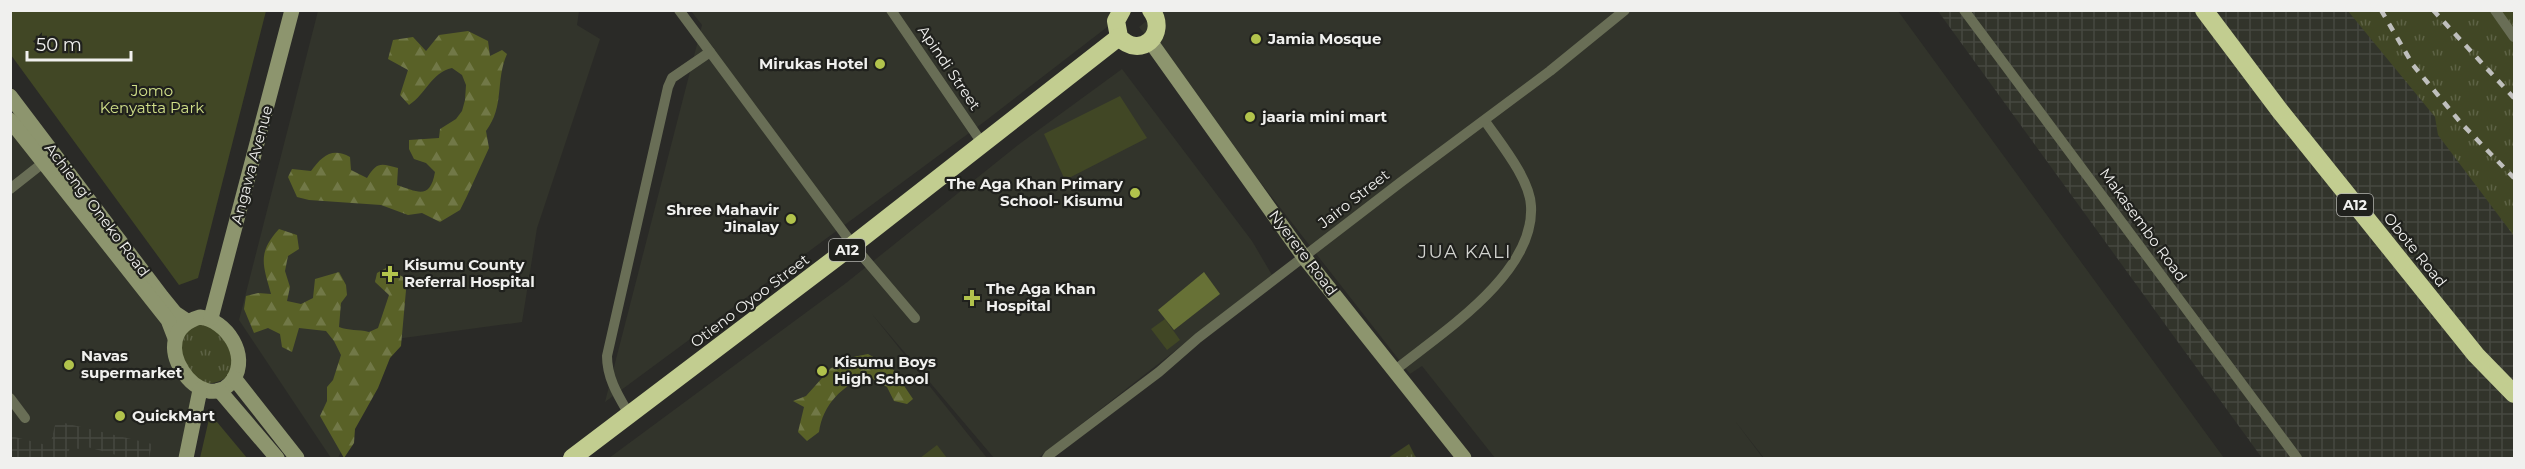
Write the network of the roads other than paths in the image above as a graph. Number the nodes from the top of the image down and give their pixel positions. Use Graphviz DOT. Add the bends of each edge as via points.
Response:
graph roads {
  1 [pos="292,10"];
  2 [pos="679,10"];
  3 [pos="891,10"];
  4 [pos="1122,10"];
  5 [pos="1625,10"];
  6 [pos="1964,10"];
  7 [pos="2204,10"];
  8 [pos="2495,10"];
  9 [pos="1153,11"];
  10 [pos="1119,37"];
  11 [pos="2514,38"];
  12 [pos="1150,41"];
  13 [pos="710,52"];
  14 [pos="10,96"];
  15 [pos="10,120"];
  16 [pos="1485,121"];
  17 [pos="982,143"];
  18 [pos="50,158"];
  19 [pos="10,189"];
  20 [pos="853,245"];
  21 [pos="1304,257"];
  22 [pos="211,318"];
  23 [pos="915,318"];
  24 [pos="187,321"];
  25 [pos="175,338"];
  26 [pos="1394,371"];
  27 [pos="234,378"];
  28 [pos="200,390"];
  29 [pos="219,390"];
  30 [pos="2514,394"];
  31 [pos="10,399"];
  32 [pos="630,416"];
  33 [pos="25,418"];
  34 [pos="186,459"];
  35 [pos="277,459"];
  36 [pos="297,459"];
  37 [pos="572,459"];
  38 [pos="1047,459"];
  39 [pos="1464,459"];
  40 [pos="2297,459"];
  1 -- 22 [label="main road, Angawa Avenue"];
  2 -- 13 [label="street"];
  3 -- 17 [label="street, Apindi Street"];
  4 -- 10 [label="highway" via="1116,21"];
  5 -- 16 [label="street, Jairo Street"];
  6 -- 40 [label="street, Makasembo Road"];
  7 -- 30 [label="highway, Obote Road / A12" via="2476,355"];
  8 -- 11 [label="street"];
  9 -- 12 [label="highway" via="1157,27"];
  10 -- 12 [label="highway" via="1137,46"];
  10 -- 17 [label="highway, Otieno Oyoo Street / A12"];
  12 -- 21 [label="main road, Nyerere Road"];
  13 -- 20 [label="street"];
  13 -- 32 [label="street" via="672,78 668,87 610,344 607,368"];
  14 -- 18 [label="main road, Achieng' Oneko Road"];
  15 -- 18 [label="main road, Achieng' Oneko Road"];
  16 -- 21 [label="street, Jairo Street"];
  16 -- 26 [label="street" via="1525,185 1532,204 1527,233 1506,273 1486,296"];
  17 -- 20 [label="highway, Otieno Oyoo Street / A12"];
  18 -- 19 [label="street"];
  18 -- 24 [label="main road, Achieng' Oneko Road" via="175,313"];
  18 -- 25 [label="main road, Achieng' Oneko Road" via="168,321"];
  20 -- 23 [label="street"];
  20 -- 32 [label="highway, Otieno Oyoo Street / A12"];
  21 -- 26 [label="main road, Nyerere Road"];
  21 -- 38 [label="street, Jairo Street"];
  22 -- 24 [label="main road"];
  22 -- 27 [label="main road" via="226,330 236,349"];
  24 -- 25 [label="main road"];
  25 -- 28 [label="main road" via="179,364"];
  26 -- 39 [label="main road, Nyerere Road"];
  27 -- 29 [label="main road"];
  27 -- 36 [label="main road"];
  28 -- 29 [label="main road"];
  28 -- 34 [label="main road"];
  29 -- 35 [label="main road"];
  31 -- 33 [label="street"];
  32 -- 37 [label="highway, Otieno Oyoo Street / A12"];
}
